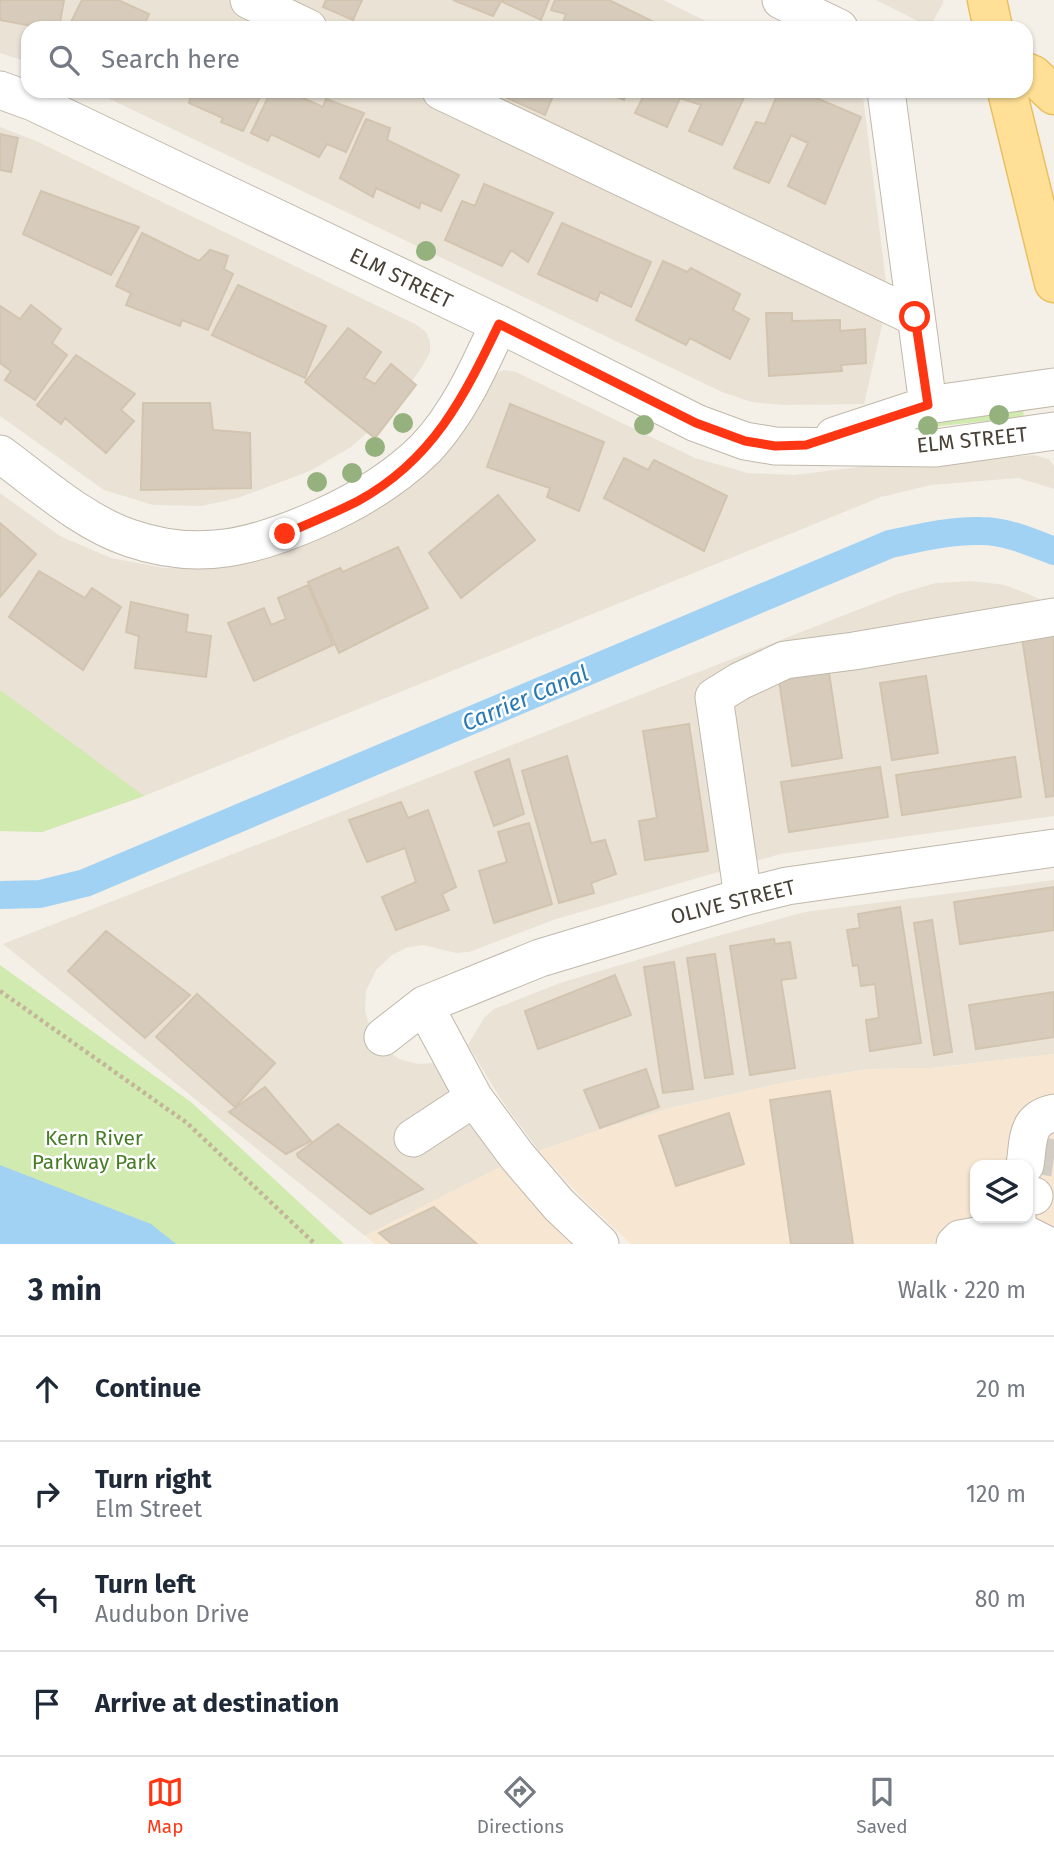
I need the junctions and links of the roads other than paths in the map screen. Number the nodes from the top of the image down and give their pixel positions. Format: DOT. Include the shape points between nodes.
graph roads {
  1 [pos="249,0"];
  2 [pos="781,0"];
  3 [pos="987,0"];
  4 [pos="293,21"];
  5 [pos="824,21"];
  6 [pos="992,21"];
  7 [pos="1033,75"];
  8 [pos="0,90"];
  9 [pos="1054,95"];
  10 [pos="21,98"];
  11 [pos="22,98"];
  12 [pos="456,98"];
  13 [pos="887,98"];
  14 [pos="1009,98"];
  15 [pos="1054,283"];
  16 [pos="915,317"];
  17 [pos="499,324"];
  18 [pos="1054,387"];
  19 [pos="928,405"];
  20 [pos="1054,432"];
  21 [pos="806,445"];
  22 [pos="0,454"];
  23 [pos="1054,617"];
  24 [pos="1054,848"];
  25 [pos="743,897"];
  26 [pos="424,1005"];
  27 [pos="383,1037"];
  28 [pos="474,1098"];
  29 [pos="1054,1113"];
  30 [pos="413,1138"];
  31 [pos="1031,1160"];
  32 [pos="1033,1204"];
  33 [pos="989,1223"];
  34 [pos="1054,1241"];
  35 [pos="600,1244"];
  36 [pos="955,1244"];
  1 -- 4 [label="street"];
  2 -- 5 [label="street"];
  3 -- 6 [label="main road"];
  7 -- 9 [label="main road"];
  8 -- 10 [label="street, ELM STREET"];
  11 -- 17 [label="street, ELM STREET"];
  12 -- 16 [label="street"];
  13 -- 16 [label="street"];
  14 -- 15 [label="main road"];
  16 -- 19 [label="street"];
  17 -- 21 [label="street, ELM STREET" via="696,423 745,441"];
  17 -- 22 [label="street" via="454,412 395,476 359,500 250,545 169,548 129,538 92,520"];
  18 -- 19 [label="street, ELM STREET"];
  19 -- 21 [label="street, ELM STREET"];
  20 -- 21 [label="street, ELM STREET" via="936,447"];
  23 -- 25 [label="street" via="785,660 714,698"];
  24 -- 25 [label="street, OLIVE STREET" via="787,886"];
  25 -- 26 [label="street, OLIVE STREET" via="567,948"];
  26 -- 27 [label="street, OLIVE STREET"];
  26 -- 28 [label="street"];
  28 -- 30 [label="street"];
  28 -- 35 [label="street" via="559,1205"];
  29 -- 31 [label="street" via="1040,1116 1031,1125"];
  32 -- 34 [label="street"];
  33 -- 36 [label="street"];
}
